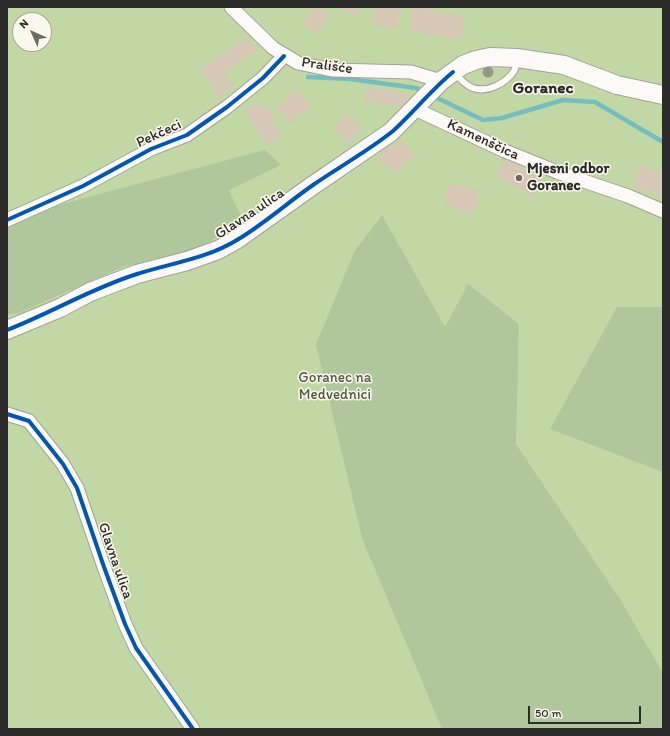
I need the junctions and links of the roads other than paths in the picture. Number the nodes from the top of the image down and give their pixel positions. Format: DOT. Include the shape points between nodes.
graph roads {
  1 [pos="231,7"];
  2 [pos="284,56"];
  3 [pos="517,58"];
  4 [pos="443,80"];
  5 [pos="663,95"];
  6 [pos="419,104"];
  7 [pos="663,211"];
  8 [pos="7,220"];
  9 [pos="7,330"];
  10 [pos="7,414"];
  11 [pos="193,729"];
  1 -- 2 [label="street, Prališće"];
  2 -- 4 [label="street, Prališće" via="298,63 332,70 411,72"];
  2 -- 8 [label="street, Pekčeci" via="263,78 187,135 152,149 83,186"];
  3 -- 4 [label="street, Glavna ulica" via="490,57 462,65"];
  3 -- 4 [label="lane" via="514,70 496,87 482,90"];
  3 -- 5 [label="street, Glavna ulica" via="564,65 617,85"];
  4 -- 6 [label="street, Glavna ulica"];
  6 -- 7 [label="street, Kamenščica" via="504,151"];
  6 -- 9 [label="street, Glavna ulica" via="391,132 218,250 188,261 137,274 90,292"];
  10 -- 11 [label="street, Glavna ulica" via="29,421 63,464 77,488 109,581 136,648"];
}
